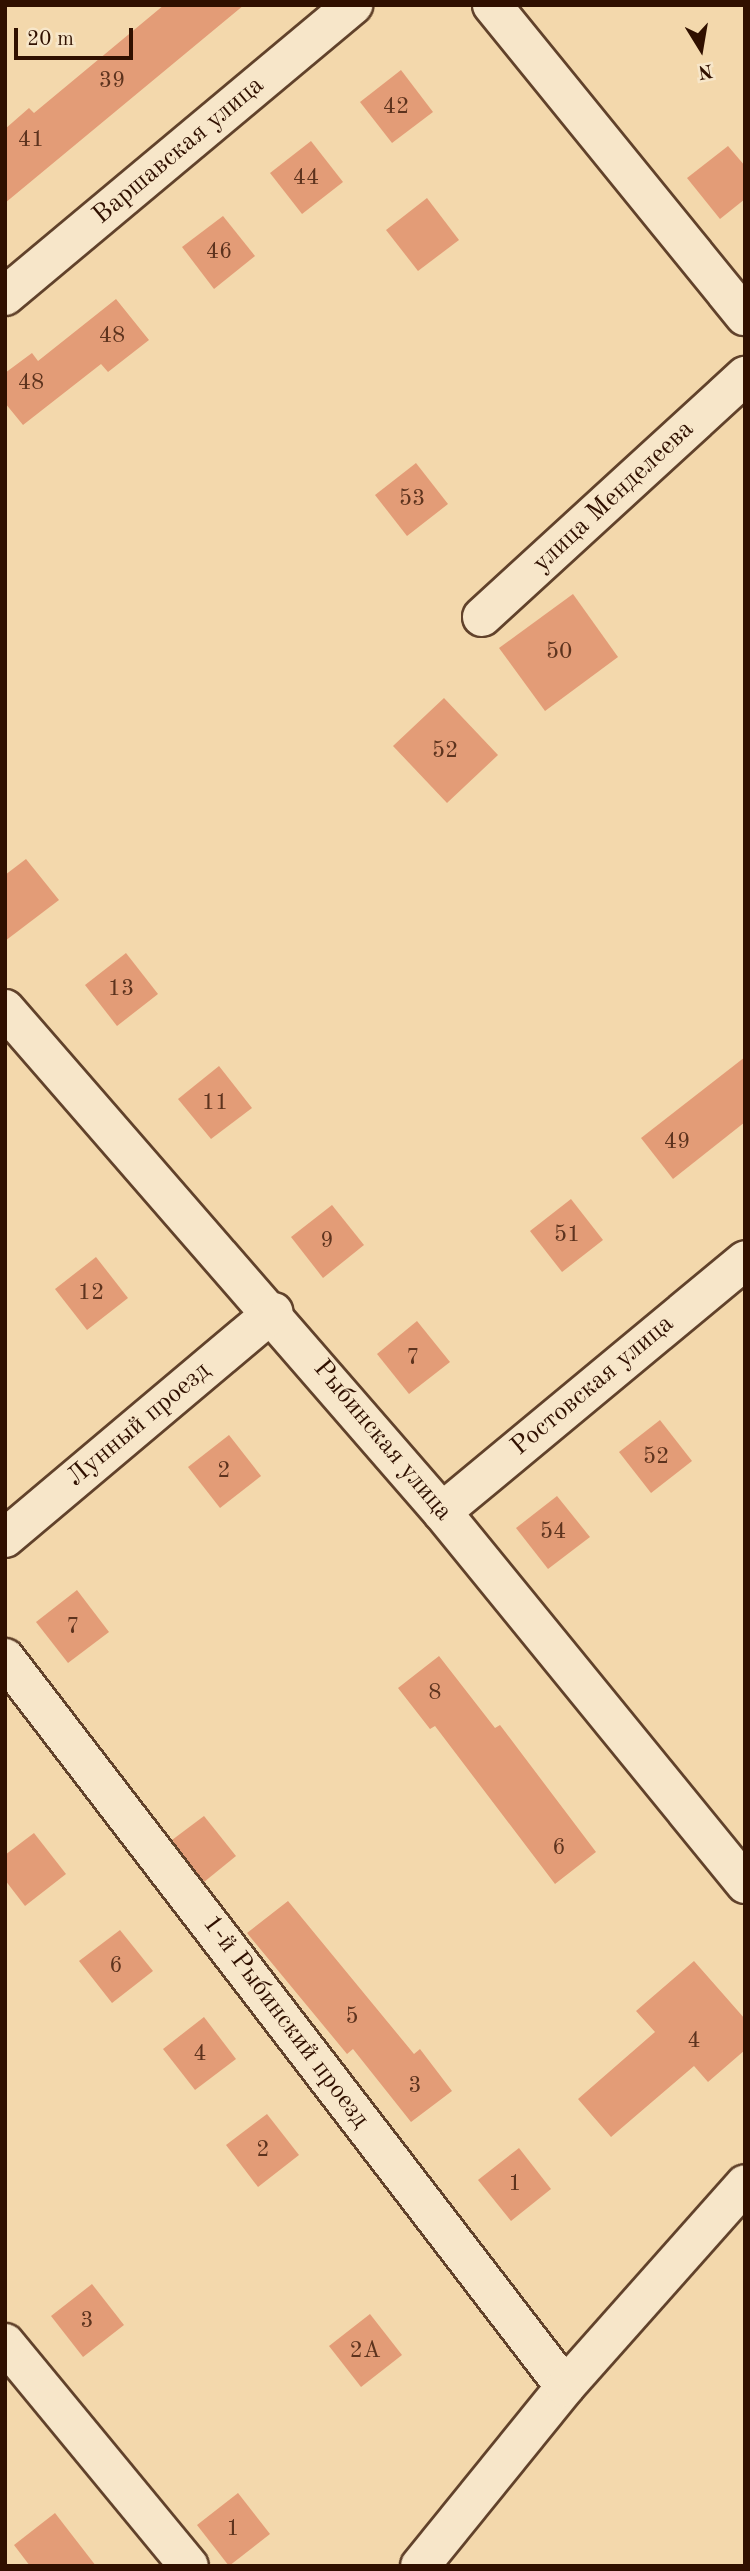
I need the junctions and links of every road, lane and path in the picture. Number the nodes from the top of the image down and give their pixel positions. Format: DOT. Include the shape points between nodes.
graph roads {
  1 [pos="353,5"];
  2 [pos="492,5"];
  3 [pos="5,296"];
  4 [pos="745,316"];
  5 [pos="745,376"];
  6 [pos="482,617"];
  7 [pos="5,1009"];
  8 [pos="745,1261"];
  9 [pos="273,1312"];
  10 [pos="442,1512"];
  11 [pos="5,1538"];
  12 [pos="5,1658"];
  13 [pos="745,1884"];
  14 [pos="745,2184"];
  15 [pos="5,2343"];
  16 [pos="565,2387"];
  17 [pos="188,2566"];
  18 [pos="420,2566"];
  1 -- 3 [label="street, Варшавская улица"];
  2 -- 4 [label="street"];
  5 -- 6 [label="street, улица Менделеева"];
  7 -- 9 [label="street, Рыбинская улица"];
  8 -- 10 [label="street, Ростовская улица"];
  9 -- 10 [label="street, Рыбинская улица"];
  9 -- 11 [label="street, Лунный проезд"];
  10 -- 13 [label="street, Рыбинская улица"];
  12 -- 16 [label="street, 1-й Рыбинский проезд"];
  14 -- 16 [label="street"];
  15 -- 17 [label="street"];
  16 -- 18 [label="street"];
}
